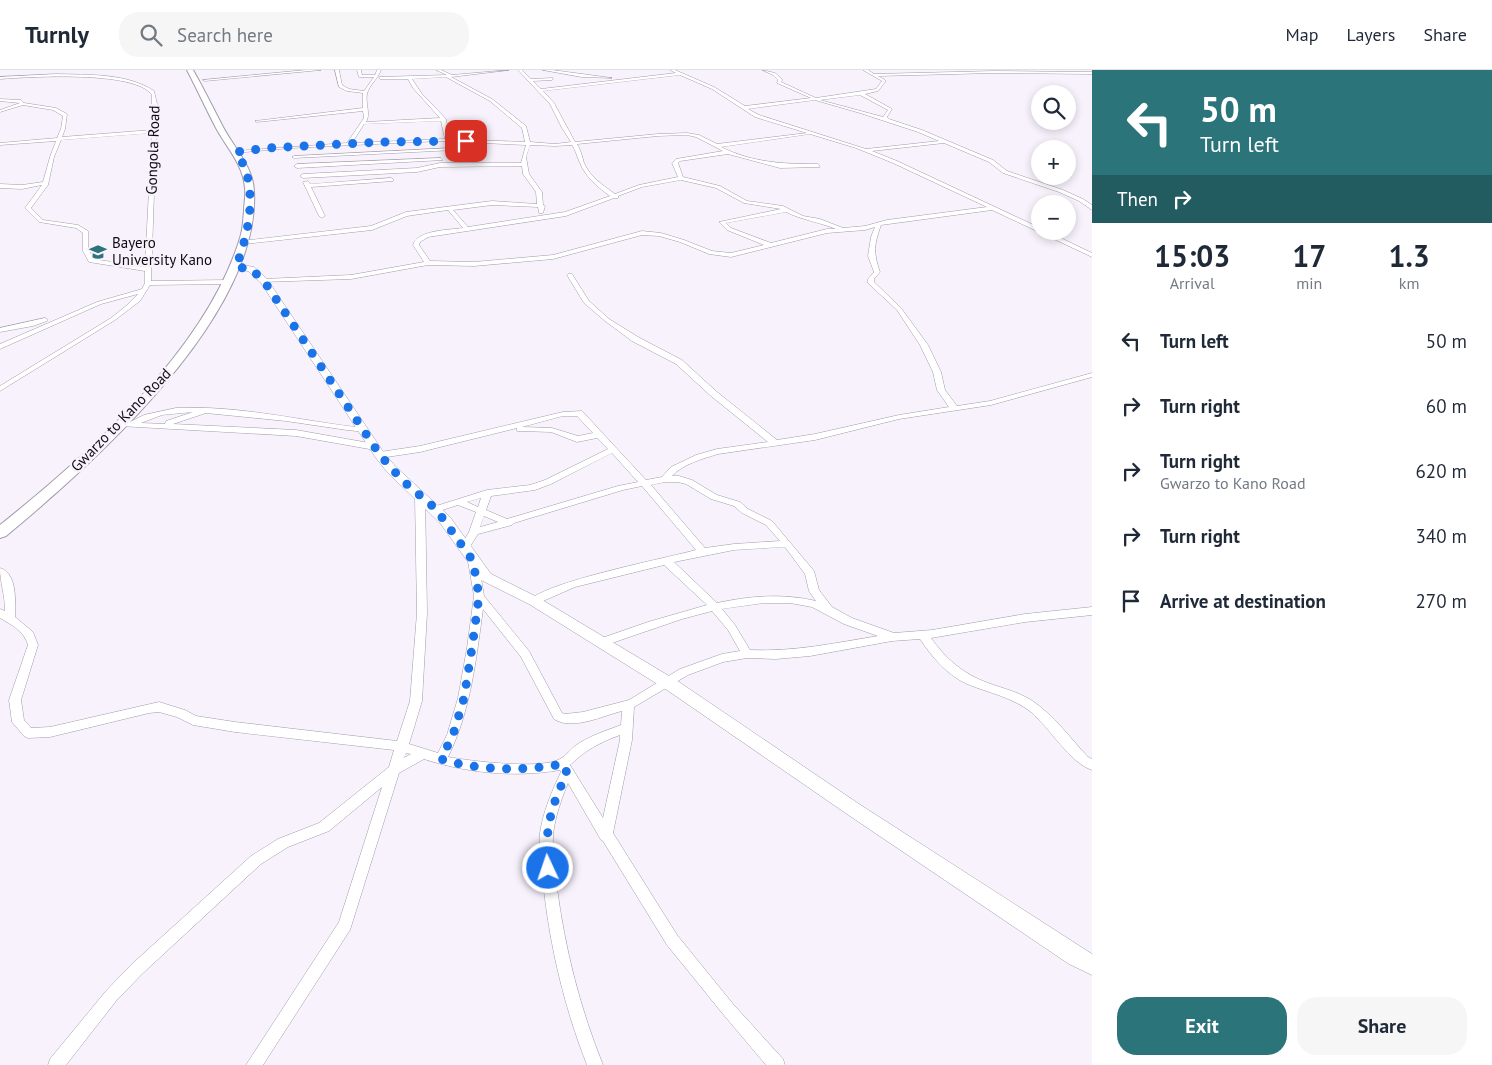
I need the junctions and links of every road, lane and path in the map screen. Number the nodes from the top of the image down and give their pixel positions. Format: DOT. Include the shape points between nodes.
graph roads {
  1 [pos="190,70"];
  2 [pos="199,70"];
  3 [pos="319,70"];
  4 [pos="337,70"];
  5 [pos="359,70"];
  6 [pos="379,70"];
  7 [pos="438,70"];
  8 [pos="462,70"];
  9 [pos="507,70"];
  10 [pos="520,70"];
  11 [pos="545,70"];
  12 [pos="672,70"];
  13 [pos="764,70"];
  14 [pos="866,70"];
  15 [pos="568,73"];
  16 [pos="1092,73"];
  17 [pos="682,74"];
  18 [pos="448,75"];
  19 [pos="874,75"];
  20 [pos="582,76"];
  21 [pos="379,77"];
  22 [pos="550,77"];
  23 [pos="0,78"];
  24 [pos="410,79"];
  25 [pos="530,79"];
  26 [pos="205,80"];
  27 [pos="620,82"];
  28 [pos="564,88"];
  29 [pos="541,90"];
  30 [pos="365,92"];
  31 [pos="212,94"];
  32 [pos="861,94"];
  33 [pos="816,99"];
  34 [pos="0,100"];
  35 [pos="23,104"];
  36 [pos="743,108"];
  37 [pos="365,109"];
  38 [pos="0,110"];
  39 [pos="444,119"];
  40 [pos="257,121"];
  41 [pos="888,121"];
  42 [pos="364,123"];
  43 [pos="154,131"];
  44 [pos="810,133"];
  45 [pos="234,135"];
  46 [pos="60,138"];
  47 [pos="447,141"];
  48 [pos="572,142"];
  49 [pos="944,142"];
  50 [pos="0,144"];
  51 [pos="349,144"];
  52 [pos="528,145"];
  53 [pos="715,146"];
  54 [pos="291,147"];
  55 [pos="453,149"];
  56 [pos="865,150"];
  57 [pos="236,151"];
  58 [pos="728,152"];
  59 [pos="294,157"];
  60 [pos="454,159"];
  61 [pos="524,164"];
  62 [pos="298,166"];
  63 [pos="818,166"];
  64 [pos="303,176"];
  65 [pos="681,178"];
  66 [pos="391,180"];
  67 [pos="46,183"];
  68 [pos="0,186"];
  69 [pos="309,186"];
  70 [pos="616,196"];
  71 [pos="542,206"];
  72 [pos="994,208"];
  73 [pos="1092,208"];
  74 [pos="450,209"];
  75 [pos="787,210"];
  76 [pos="322,216"];
  77 [pos="540,218"];
  78 [pos="879,224"];
  79 [pos="467,229"];
  80 [pos="845,230"];
  81 [pos="855,230"];
  82 [pos="874,237"];
  83 [pos="244,242"];
  84 [pos="771,245"];
  85 [pos="1092,255"];
  86 [pos="428,263"];
  87 [pos="236,267"];
  88 [pos="148,269"];
  89 [pos="570,275"];
  90 [pos="264,281"];
  91 [pos="228,282"];
  92 [pos="146,287"];
  93 [pos="99,303"];
  94 [pos="0,330"];
  95 [pos="0,347"];
  96 [pos="1092,375"];
  97 [pos="0,389"];
  98 [pos="955,409"];
  99 [pos="209,410"];
  100 [pos="263,417"];
  101 [pos="126,424"];
  102 [pos="163,426"];
  103 [pos="211,429"];
  104 [pos="363,430"];
  105 [pos="502,430"];
  106 [pos="600,436"];
  107 [pos="775,443"];
  108 [pos="612,450"];
  109 [pos="378,451"];
  110 [pos="665,479"];
  111 [pos="644,483"];
  112 [pos="487,493"];
  113 [pos="420,496"];
  114 [pos="459,502"];
  115 [pos="436,509"];
  116 [pos="481,511"];
  117 [pos="509,523"];
  118 [pos="474,532"];
  119 [pos="0,533"];
  120 [pos="787,544"];
  121 [pos="703,552"];
  122 [pos="468,555"];
  123 [pos="666,561"];
  124 [pos="0,571"];
  125 [pos="479,596"];
  126 [pos="534,601"];
  127 [pos="714,608"];
  128 [pos="828,610"];
  129 [pos="1092,611"];
  130 [pos="5,616"];
  131 [pos="850,621"];
  132 [pos="923,634"];
  133 [pos="892,636"];
  134 [pos="865,641"];
  135 [pos="603,642"];
  136 [pos="747,654"];
  137 [pos="668,683"];
  138 [pos="628,705"];
  139 [pos="627,728"];
  140 [pos="401,746"];
  141 [pos="423,753"];
  142 [pos="441,759"];
  143 [pos="1092,765"];
  144 [pos="565,769"];
  145 [pos="394,770"];
  146 [pos="606,836"];
  147 [pos="1092,965"];
  148 [pos="56,1065"];
  149 [pos="254,1065"];
  150 [pos="595,1065"];
  151 [pos="777,1065"];
  1 -- 57 [label="main road" via="222,132"];
  2 -- 26 [label="main road"];
  3 -- 26 [label="street"];
  4 -- 30 [label="street" via="340,86"];
  5 -- 21 [label="street" via="360,76"];
  6 -- 21 [label="street"];
  7 -- 18 [label="street"];
  8 -- 18 [label="street"];
  9 -- 18 [label="street"];
  10 -- 25 [label="street"];
  11 -- 15 [label="street"];
  12 -- 17 [label="street"];
  13 -- 33 [label="street" via="781,80 778,82"];
  14 -- 19 [label="street"];
  15 -- 20 [label="street"];
  15 -- 22 [label="street"];
  16 -- 19 [label="street"];
  17 -- 27 [label="street"];
  17 -- 36 [label="street" via="713,88"];
  18 -- 24 [label="street"];
  18 -- 52 [label="street" via="491,100 524,127"];
  19 -- 32 [label="street" via="883,80 883,84 877,90"];
  20 -- 22 [label="street"];
  20 -- 27 [label="street" via="614,78"];
  21 -- 24 [label="street"];
  21 -- 30 [label="street"];
  22 -- 25 [label="street"];
  22 -- 28 [label="street"];
  23 -- 43 [label="street, Gongola Road" via="84,74 137,83 150,89 154,95"];
  24 -- 39 [label="street"];
  25 -- 29 [label="street"];
  26 -- 31 [label="main road"];
  27 -- 28 [label="street"];
  28 -- 29 [label="street"];
  29 -- 48 [label="street" via="553,105"];
  30 -- 37 [label="street"];
  32 -- 33 [label="street"];
  32 -- 41 [label="street" via="890,110 885,117"];
  33 -- 36 [label="street"];
  33 -- 41 [label="street"];
  34 -- 35 [label="street" via="17,100"];
  35 -- 38 [label="street"];
  35 -- 46 [label="street" via="48,107 63,113 66,118"];
  36 -- 44 [label="street" via="757,116"];
  37 -- 40 [label="street"];
  37 -- 42 [label="street"];
  39 -- 42 [label="street"];
  39 -- 47 [label="street"];
  41 -- 49 [label="street"];
  42 -- 51 [label="street"];
  43 -- 46 [label="street"];
  43 -- 88 [label="street, Gongola Road"];
  44 -- 53 [label="street"];
  44 -- 56 [label="street"];
  45 -- 57 [label="main road"];
  46 -- 50 [label="street"];
  46 -- 67 [label="street"];
  47 -- 51 [label="street"];
  47 -- 52 [label="street"];
  48 -- 52 [label="street"];
  48 -- 53 [label="street" via="687,134"];
  48 -- 70 [label="street" via="580,153 584,169 596,183"];
  49 -- 56 [label="street"];
  49 -- 73 [label="street" via="991,160 1005,172 1072,196"];
  51 -- 54 [label="street"];
  52 -- 61 [label="street"];
  53 -- 58 [label="street"];
  54 -- 57 [label="street"];
  54 -- 59 [label="street"];
  55 -- 59 [label="street"];
  56 -- 72 [label="street"];
  57 -- 83 [label="main road, Gwarzo to Kano Road" via="250,190"];
  58 -- 63 [label="street" via="780,166"];
  58 -- 65 [label="street" via="678,160 675,163"];
  59 -- 62 [label="street"];
  60 -- 62 [label="street"];
  61 -- 64 [label="street" via="440,165 417,170"];
  61 -- 71 [label="street" via="526,174 537,187"];
  62 -- 64 [label="street"];
  64 -- 69 [label="street"];
  65 -- 70 [label="street" via="641,186"];
  65 -- 75 [label="street" via="718,187 750,203"];
  66 -- 69 [label="street"];
  67 -- 68 [label="street"];
  67 -- 88 [label="street" via="28,206 41,221 86,232 86,253 91,261"];
  69 -- 76 [label="street"];
  70 -- 77 [label="street" via="566,214"];
  71 -- 74 [label="street" via="492,203"];
  71 -- 77 [label="street"];
  72 -- 78 [label="street"];
  72 -- 85 [label="street"];
  74 -- 79 [label="street"];
  74 -- 83 [label="street" via="406,214 380,226"];
  75 -- 80 [label="street"];
  75 -- 84 [label="street" via="722,222 729,229"];
  77 -- 79 [label="street"];
  78 -- 81 [label="street"];
  78 -- 82 [label="street"];
  79 -- 86 [label="street" via="420,238 416,245"];
  80 -- 81 [label="street"];
  80 -- 84 [label="street" via="827,231"];
  81 -- 82 [label="street"];
  82 -- 98 [label="street" via="871,256 877,272 871,283 899,309 924,345 937,372 941,390"];
  83 -- 87 [label="main road, Gwarzo to Kano Road"];
  84 -- 86 [label="street" via="724,255 702,251 659,234 642,233 553,256 474,264"];
  86 -- 90 [label="street" via="358,276"];
  87 -- 90 [label="street" via="251,269"];
  87 -- 91 [label="main road, Gwarzo to Kano Road"];
  88 -- 92 [label="street, Gongola Road"];
  89 -- 107 [label="street" via="586,302 607,320 634,339 679,362"];
  90 -- 104 [label="street"];
  91 -- 92 [label="street"];
  91 -- 101 [label="main road, Gwarzo to Kano Road" via="175,365"];
  92 -- 93 [label="street"];
  92 -- 97 [label="street" via="131,306 113,319"];
  93 -- 94 [label="street" via="33,324"];
  93 -- 95 [label="street"];
  96 -- 98 [label="street" via="991,403"];
  98 -- 107 [label="street" via="880,420"];
  99 -- 100 [label="street"];
  99 -- 101 [label="street" via="163,411"];
  99 -- 102 [label="street"];
  100 -- 103 [label="street"];
  100 -- 104 [label="street"];
  101 -- 102 [label="street"];
  101 -- 119 [label="main road, Gwarzo to Kano Road"];
  102 -- 103 [label="street"];
  103 -- 109 [label="street" via="296,433"];
  104 -- 109 [label="street"];
  105 -- 106 [label="street" via="552,430 577,439"];
  105 -- 106 [label="street" via="575,412"];
  105 -- 109 [label="street" via="420,449"];
  106 -- 108 [label="street"];
  107 -- 110 [label="street" via="699,457 674,469"];
  108 -- 111 [label="street"];
  108 -- 112 [label="street" via="532,488"];
  109 -- 113 [label="street" via="391,469"];
  110 -- 111 [label="street"];
  110 -- 120 [label="street" via="689,482 714,497 737,504 769,523"];
  111 -- 117 [label="street"];
  111 -- 121 [label="street"];
  112 -- 114 [label="street"];
  112 -- 116 [label="street"];
  113 -- 115 [label="street"];
  113 -- 140 [label="street" via="420,650 416,701"];
  114 -- 115 [label="street"];
  114 -- 116 [label="street"];
  115 -- 122 [label="street"];
  116 -- 117 [label="street"];
  116 -- 118 [label="street"];
  117 -- 118 [label="street"];
  118 -- 122 [label="street"];
  120 -- 121 [label="street"];
  120 -- 128 [label="street" via="810,573 814,592"];
  121 -- 123 [label="street"];
  122 -- 125 [label="street"];
  122 -- 126 [label="street" via="486,577"];
  123 -- 126 [label="street" via="572,584"];
  123 -- 127 [label="street"];
  124 -- 130 [label="street" via="10,588"];
  125 -- 138 [label="street" via="525,655 560,718 583,717"];
  125 -- 142 [label="street" via="464,698 453,735"];
  126 -- 135 [label="street"];
  127 -- 128 [label="street" via="740,602 777,600 800,601"];
  127 -- 135 [label="street"];
  127 -- 136 [label="street" via="740,638"];
  128 -- 131 [label="street"];
  129 -- 132 [label="street"];
  130 -- 140 [label="street" via="32,638 33,645 15,700 18,722 28,733 50,732 159,707 193,720 235,727"];
  131 -- 133 [label="street"];
  131 -- 134 [label="street"];
  132 -- 133 [label="street"];
  132 -- 143 [label="street" via="945,663 960,676 1026,702 1084,761"];
  133 -- 134 [label="street"];
  134 -- 136 [label="street" via="776,656"];
  135 -- 137 [label="street"];
  136 -- 137 [label="street" via="704,664"];
  137 -- 138 [label="street"];
  137 -- 147 [label="street" via="852,809"];
  138 -- 139 [label="street"];
  139 -- 144 [label="street" via="578,750"];
  139 -- 146 [label="street"];
  140 -- 141 [label="street"];
  140 -- 145 [label="street"];
  141 -- 142 [label="street"];
  141 -- 145 [label="street"];
  142 -- 144 [label="street" via="470,766"];
  144 -- 146 [label="street"];
  144 -- 150 [label="street" via="551,811 546,854 563,959 584,1038"];
  145 -- 148 [label="street" via="324,827 282,843 256,860 130,976"];
  145 -- 149 [label="street" via="345,925"];
  146 -- 151 [label="street" via="672,940"];
}
